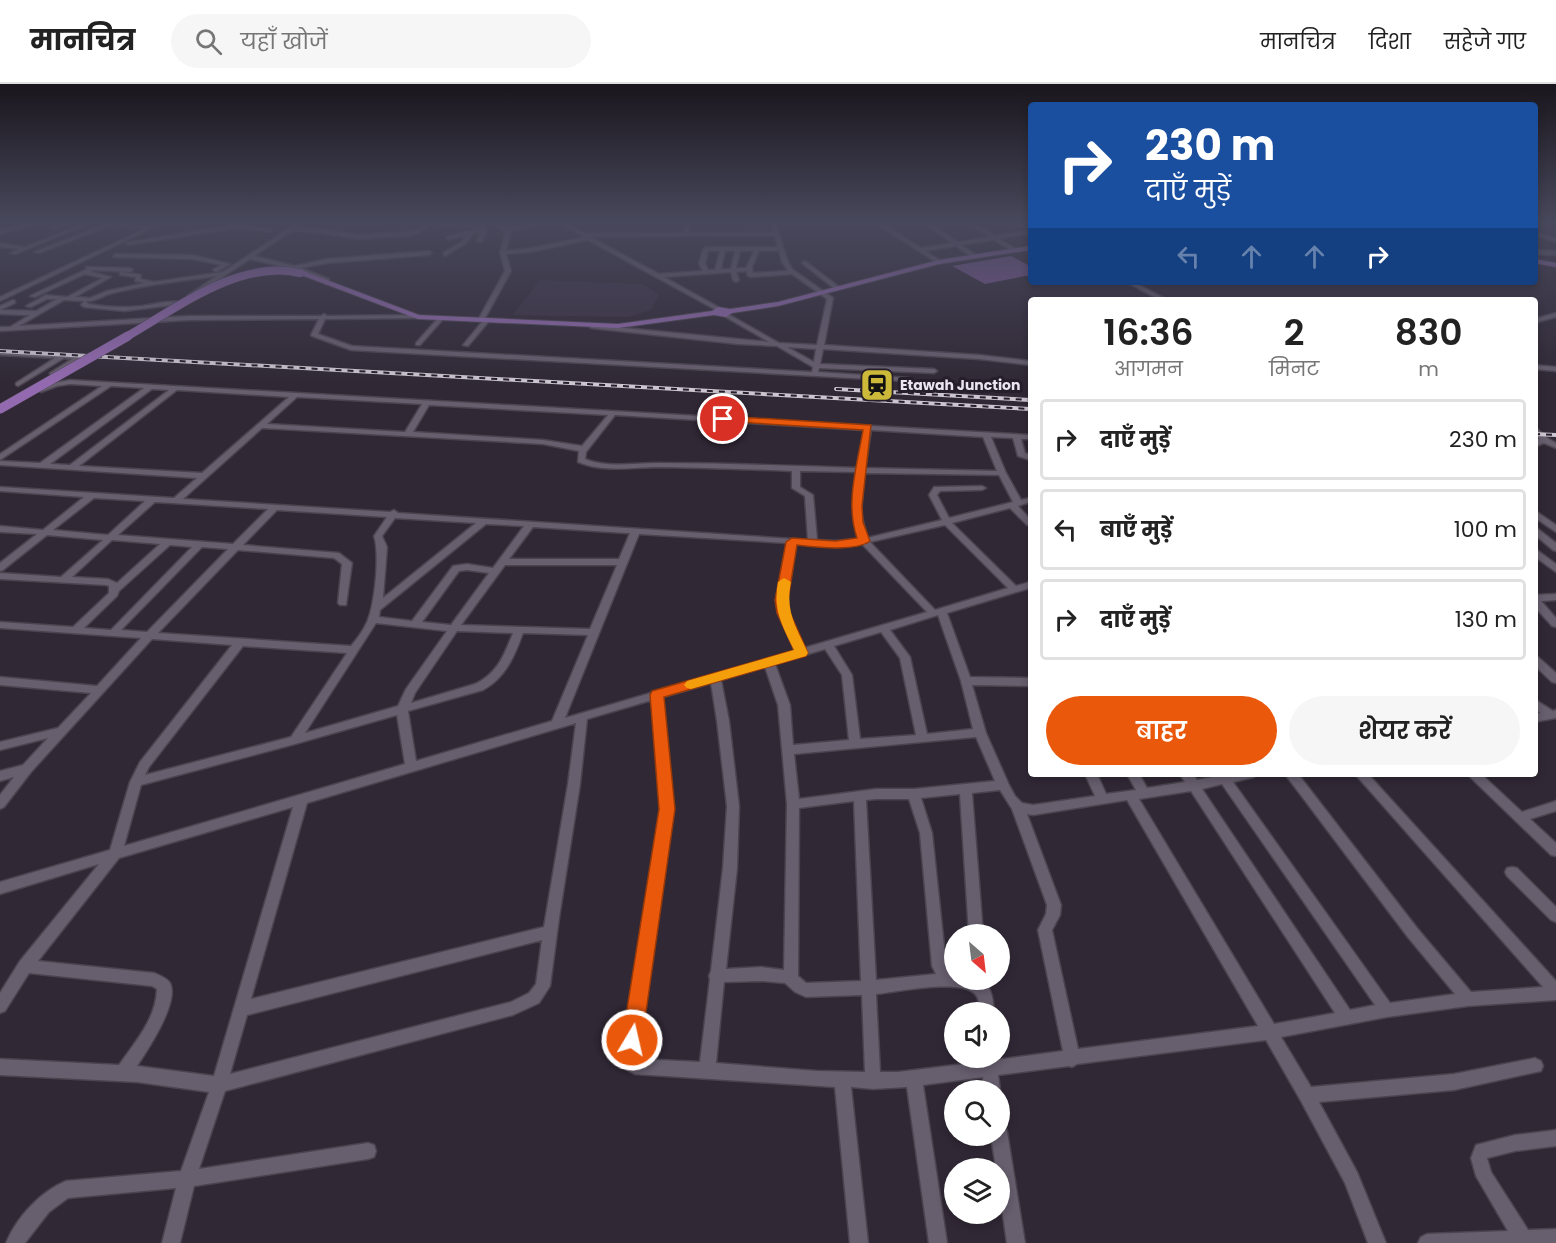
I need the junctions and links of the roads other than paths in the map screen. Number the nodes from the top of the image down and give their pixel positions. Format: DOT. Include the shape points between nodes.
graph roads {
  1 [pos="48,276"];
  2 [pos="76,276"];
  3 [pos="105,276"];
  4 [pos="139,276"];
  5 [pos="199,276"];
  6 [pos="220,276"];
  7 [pos="242,276"];
  8 [pos="312,276"];
  9 [pos="506,276"];
  10 [pos="658,276"];
  11 [pos="735,276"];
  12 [pos="798,276"];
  13 [pos="822,276"];
  14 [pos="884,276"];
  15 [pos="736,280"];
  16 [pos="155,284"];
  17 [pos="1135,285"];
  18 [pos="140,288"];
  19 [pos="837,288"];
  20 [pos="823,292"];
  21 [pos="132,296"];
  22 [pos="33,297"];
  23 [pos="1159,297"];
  24 [pos="0,299"];
  25 [pos="65,299"];
  26 [pos="91,300"];
  27 [pos="13,302"];
  28 [pos="179,303"];
  29 [pos="29,306"];
  30 [pos="0,310"];
  31 [pos="716,311"];
  32 [pos="11,312"];
  33 [pos="38,313"];
  34 [pos="728,313"];
  35 [pos="1556,315"];
  36 [pos="324,316"];
  37 [pos="0,317"];
  38 [pos="418,317"];
  39 [pos="441,318"];
  40 [pos="484,320"];
  41 [pos="1538,320"];
  42 [pos="141,321"];
  43 [pos="593,327"];
  44 [pos="0,329"];
  45 [pos="11,329"];
  46 [pos="418,344"];
  47 [pos="781,344"];
  48 [pos="466,345"];
  49 [pos="821,347"];
  50 [pos="898,351"];
  51 [pos="0,353"];
  52 [pos="64,356"];
  53 [pos="891,357"];
  54 [pos="884,363"];
  55 [pos="1028,363"];
  56 [pos="816,366"];
  57 [pos="1538,367"];
  58 [pos="877,369"];
  59 [pos="1556,369"];
  60 [pos="933,371"];
  61 [pos="814,374"];
  62 [pos="906,379"];
  63 [pos="18,384"];
  64 [pos="110,384"];
  65 [pos="150,387"];
  66 [pos="176,388"];
  67 [pos="294,396"];
  68 [pos="427,402"];
  69 [pos="0,404"];
  70 [pos="0,411"];
  71 [pos="613,413"];
  72 [pos="260,426"];
  73 [pos="868,428"];
  74 [pos="1538,433"];
  75 [pos="408,434"];
  76 [pos="986,434"];
  77 [pos="1016,436"];
  78 [pos="1028,437"];
  79 [pos="1544,440"];
  80 [pos="1538,443"];
  81 [pos="1556,446"];
  82 [pos="584,449"];
  83 [pos="1028,457"];
  84 [pos="0,460"];
  85 [pos="43,465"];
  86 [pos="72,467"];
  87 [pos="796,470"];
  88 [pos="862,472"];
  89 [pos="1002,473"];
  90 [pos="204,476"];
  91 [pos="982,488"];
  92 [pos="0,489"];
  93 [pos="92,495"];
  94 [pos="153,498"];
  95 [pos="177,500"];
  96 [pos="1028,501"];
  97 [pos="1015,504"];
  98 [pos="276,506"];
  99 [pos="394,513"];
  100 [pos="1538,514"];
  101 [pos="1556,515"];
  102 [pos="1538,516"];
  103 [pos="485,520"];
  104 [pos="1028,520"];
  105 [pos="947,522"];
  106 [pos="531,523"];
  107 [pos="1556,529"];
  108 [pos="0,530"];
  109 [pos="11,530"];
  110 [pos="634,532"];
  111 [pos="1538,532"];
  112 [pos="45,533"];
  113 [pos="109,537"];
  114 [pos="0,538"];
  115 [pos="864,541"];
  116 [pos="168,542"];
  117 [pos="792,542"];
  118 [pos="813,543"];
  119 [pos="200,545"];
  120 [pos="1556,548"];
  121 [pos="235,549"];
  122 [pos="1538,554"];
  123 [pos="622,562"];
  124 [pos="498,566"];
  125 [pos="0,568"];
  126 [pos="1556,569"];
  127 [pos="0,576"];
  128 [pos="63,580"];
  129 [pos="1028,586"];
  130 [pos="116,589"];
  131 [pos="1015,590"];
  132 [pos="1556,597"];
  133 [pos="1538,598"];
  134 [pos="343,603"];
  135 [pos="1538,603"];
  136 [pos="938,613"];
  137 [pos="375,614"];
  138 [pos="416,624"];
  139 [pos="1556,624"];
  140 [pos="2,626"];
  141 [pos="454,628"];
  142 [pos="884,628"];
  143 [pos="75,631"];
  144 [pos="519,631"];
  145 [pos="592,632"];
  146 [pos="112,634"];
  147 [pos="148,636"];
  148 [pos="239,643"];
  149 [pos="828,645"];
  150 [pos="353,650"];
  151 [pos="801,653"];
  152 [pos="768,662"];
  153 [pos="1538,663"];
  154 [pos="715,678"];
  155 [pos="1556,679"];
  156 [pos="966,681"];
  157 [pos="2,684"];
  158 [pos="1028,685"];
  159 [pos="100,690"];
  160 [pos="657,695"];
  161 [pos="1538,705"];
  162 [pos="402,710"];
  163 [pos="1554,714"];
  164 [pos="1538,716"];
  165 [pos="582,717"];
  166 [pos="556,725"];
  167 [pos="62,730"];
  168 [pos="980,733"];
  169 [pos="922,738"];
  170 [pos="295,740"];
  171 [pos="855,744"];
  172 [pos="0,746"];
  173 [pos="789,750"];
  174 [pos="411,768"];
  175 [pos="27,769"];
  176 [pos="0,776"];
  177 [pos="1092,777"];
  178 [pos="1134,777"];
  179 [pos="1238,777"];
  180 [pos="1293,777"];
  181 [pos="1364,777"];
  182 [pos="1476,777"];
  183 [pos="1189,780"];
  184 [pos="1225,780"];
  185 [pos="136,782"];
  186 [pos="1003,785"];
  187 [pos="966,788"];
  188 [pos="914,794"];
  189 [pos="1138,794"];
  190 [pos="860,796"];
  191 [pos="1103,800"];
  192 [pos="301,801"];
  193 [pos="0,804"];
  194 [pos="793,804"];
  195 [pos="1556,806"];
  196 [pos="1018,808"];
  197 [pos="1520,817"];
  198 [pos="1556,851"];
  199 [pos="115,854"];
  200 [pos="1512,872"];
  201 [pos="0,888"];
  202 [pos="1556,916"];
  203 [pos="975,924"];
  204 [pos="548,932"];
  205 [pos="25,966"];
  206 [pos="944,971"];
  207 [pos="716,976"];
  208 [pos="791,979"];
  209 [pos="944,980"];
  210 [pos="868,988"];
  211 [pos="1556,992"];
  212 [pos="1468,999"];
  213 [pos="0,1006"];
  214 [pos="241,1009"];
  215 [pos="1387,1010"];
  216 [pos="1346,1017"];
  217 [pos="1270,1032"];
  218 [pos="1072,1059"];
  219 [pos="1010,1061"];
  220 [pos="1535,1066"];
  221 [pos="0,1067"];
  222 [pos="960,1068"];
  223 [pos="707,1070"];
  224 [pos="123,1074"];
  225 [pos="914,1078"];
  226 [pos="842,1080"];
  227 [pos="873,1081"];
  228 [pos="219,1085"];
  229 [pos="1307,1095"];
  230 [pos="1556,1138"];
  231 [pos="1001,1146"];
  232 [pos="368,1151"];
  233 [pos="187,1179"];
  234 [pos="1556,1238"];
  235 [pos="1523,1239"];
  236 [pos="1489,1242"];
  237 [pos="15,1243"];
  238 [pos="171,1243"];
  239 [pos="859,1243"];
  240 [pos="938,1243"];
  241 [pos="1016,1243"];
  242 [pos="1377,1243"];
  243 [pos="1427,1243"];
  1 -- 24 [label="street"];
  2 -- 22 [label="street"];
  3 -- 25 [label="street"];
  4 -- 16 [label="street" via="137,280"];
  5 -- 16 [label="street"];
  6 -- 28 [label="street"];
  7 -- 70 [label="main road, bridge" via="227,280"];
  8 -- 38 [label="main road"];
  9 -- 40 [label="street"];
  10 -- 31 [label="street"];
  11 -- 15 [label="street"];
  12 -- 20 [label="street"];
  13 -- 19 [label="street"];
  14 -- 19 [label="main road"];
  16 -- 18 [label="street"];
  17 -- 23 [label="street"];
  18 -- 21 [label="street"];
  18 -- 26 [label="street" via="109,292"];
  19 -- 20 [label="main road"];
  20 -- 34 [label="main road"];
  20 -- 49 [label="street" via="830,298"];
  25 -- 26 [label="street"];
  25 -- 29 [label="street" via="46,297"];
  25 -- 33 [label="street"];
  26 -- 28 [label="street" via="84,305 137,308"];
  27 -- 30 [label="street"];
  28 -- 42 [label="street"];
  30 -- 32 [label="street"];
  31 -- 34 [label="main road"];
  31 -- 43 [label="main road" via="641,324"];
  32 -- 33 [label="street"];
  32 -- 37 [label="street"];
  33 -- 45 [label="street"];
  34 -- 47 [label="street"];
  35 -- 41 [label="street"];
  36 -- 38 [label="street"];
  36 -- 42 [label="street"];
  36 -- 61 [label="street" via="314,335 351,348"];
  38 -- 39 [label="main road"];
  39 -- 40 [label="main road"];
  39 -- 46 [label="street"];
  40 -- 43 [label="main road"];
  40 -- 48 [label="street"];
  42 -- 45 [label="street"];
  43 -- 47 [label="street"];
  44 -- 45 [label="street"];
  47 -- 49 [label="street"];
  47 -- 56 [label="street"];
  49 -- 50 [label="street"];
  49 -- 56 [label="street"];
  50 -- 53 [label="street"];
  50 -- 55 [label="street"];
  51 -- 52 [label="street"];
  52 -- 63 [label="street"];
  52 -- 69 [label="street" via="79,357"];
  54 -- 58 [label="street"];
  56 -- 58 [label="street"];
  56 -- 61 [label="street"];
  57 -- 59 [label="street"];
  58 -- 60 [label="street"];
  61 -- 62 [label="street"];
  64 -- 65 [label="street"];
  64 -- 70 [label="street" via="55,384"];
  64 -- 84 [label="street"];
  65 -- 66 [label="street"];
  65 -- 85 [label="street"];
  66 -- 67 [label="street"];
  66 -- 86 [label="street"];
  67 -- 68 [label="street"];
  67 -- 72 [label="street"];
  68 -- 71 [label="street"];
  68 -- 75 [label="street"];
  71 -- 73 [label="street"];
  71 -- 82 [label="street"];
  72 -- 75 [label="street"];
  72 -- 90 [label="street"];
  73 -- 76 [label="street"];
  73 -- 88 [label="street"];
  74 -- 79 [label="street"];
  75 -- 82 [label="street" via="543,442"];
  76 -- 77 [label="street"];
  76 -- 89 [label="street"];
  77 -- 78 [label="street"];
  77 -- 83 [label="street" via="1022,454"];
  79 -- 80 [label="street"];
  79 -- 81 [label="street"];
  82 -- 87 [label="street" via="581,460 594,465"];
  84 -- 85 [label="street"];
  85 -- 86 [label="street"];
  86 -- 90 [label="street"];
  87 -- 88 [label="street"];
  87 -- 118 [label="street" via="796,488 808,495"];
  88 -- 89 [label="street"];
  88 -- 115 [label="street" via="856,515"];
  89 -- 97 [label="street"];
  90 -- 95 [label="street"];
  91 -- 105 [label="street" via="934,491"];
  92 -- 93 [label="street"];
  93 -- 94 [label="street"];
  93 -- 112 [label="street"];
  94 -- 95 [label="street"];
  94 -- 113 [label="street"];
  95 -- 98 [label="street"];
  96 -- 97 [label="street"];
  97 -- 104 [label="street"];
  97 -- 105 [label="street"];
  98 -- 99 [label="street"];
  98 -- 121 [label="street"];
  99 -- 103 [label="street"];
  99 -- 137 [label="street" via="378,536 381,547"];
  100 -- 101 [label="street"];
  102 -- 107 [label="street"];
  103 -- 106 [label="street"];
  103 -- 137 [label="street"];
  105 -- 115 [label="street"];
  105 -- 131 [label="street"];
  106 -- 110 [label="street"];
  106 -- 124 [label="street"];
  108 -- 109 [label="street"];
  109 -- 112 [label="street"];
  109 -- 114 [label="street"];
  110 -- 117 [label="street"];
  110 -- 123 [label="street"];
  111 -- 120 [label="street"];
  112 -- 113 [label="street"];
  112 -- 125 [label="street"];
  113 -- 116 [label="street"];
  113 -- 128 [label="street"];
  115 -- 118 [label="street"];
  115 -- 136 [label="street"];
  116 -- 119 [label="street"];
  116 -- 130 [label="street"];
  117 -- 118 [label="street"];
  117 -- 151 [label="street" via="781,600"];
  119 -- 121 [label="street"];
  119 -- 146 [label="street"];
  121 -- 134 [label="street" via="344,558 347,569"];
  121 -- 147 [label="street"];
  122 -- 126 [label="street"];
  123 -- 124 [label="street"];
  123 -- 145 [label="street"];
  124 -- 138 [label="street" via="456,568"];
  124 -- 141 [label="street"];
  127 -- 128 [label="street"];
  128 -- 130 [label="street" via="108,582"];
  129 -- 131 [label="street"];
  130 -- 143 [label="street"];
  131 -- 136 [label="street"];
  132 -- 133 [label="street"];
  135 -- 139 [label="street"];
  136 -- 142 [label="street"];
  136 -- 156 [label="street"];
  137 -- 138 [label="street"];
  137 -- 150 [label="street"];
  138 -- 141 [label="street"];
  140 -- 143 [label="street"];
  141 -- 144 [label="street"];
  141 -- 162 [label="street"];
  142 -- 149 [label="street"];
  142 -- 169 [label="street" via="905,657"];
  143 -- 146 [label="street"];
  144 -- 145 [label="street"];
  144 -- 162 [label="street" via="502,671 490,682"];
  145 -- 166 [label="street"];
  146 -- 147 [label="street"];
  147 -- 148 [label="street"];
  147 -- 159 [label="street"];
  148 -- 150 [label="street"];
  148 -- 185 [label="street" via="153,751"];
  149 -- 151 [label="street"];
  149 -- 171 [label="street" via="848,675"];
  150 -- 170 [label="street"];
  151 -- 152 [label="street"];
  152 -- 154 [label="street"];
  152 -- 173 [label="street" via="784,705"];
  153 -- 155 [label="street"];
  154 -- 160 [label="street"];
  154 -- 207 [label="street" via="733,806 730,868"];
  156 -- 158 [label="street"];
  156 -- 168 [label="street"];
  157 -- 159 [label="street"];
  159 -- 167 [label="street"];
  160 -- 165 [label="street"];
  160 -- 223 [label="street" via="667,809 631,1059 642,1068"];
  161 -- 163 [label="street"];
  162 -- 170 [label="street"];
  162 -- 174 [label="street"];
  163 -- 164 [label="street"];
  165 -- 166 [label="street"];
  165 -- 204 [label="street" via="578,767"];
  166 -- 174 [label="street"];
  167 -- 172 [label="street"];
  167 -- 175 [label="street"];
  168 -- 169 [label="street"];
  168 -- 186 [label="street"];
  169 -- 171 [label="street"];
  170 -- 185 [label="street"];
  171 -- 173 [label="street"];
  173 -- 194 [label="street"];
  174 -- 192 [label="street"];
  175 -- 176 [label="street"];
  175 -- 193 [label="street"];
  177 -- 191 [label="street"];
  178 -- 189 [label="street"];
  179 -- 184 [label="street"];
  180 -- 212 [label="street"];
  181 -- 211 [label="street"];
  182 -- 197 [label="street"];
  183 -- 184 [label="street"];
  183 -- 189 [label="street"];
  183 -- 216 [label="street"];
  184 -- 215 [label="street"];
  185 -- 199 [label="street"];
  186 -- 187 [label="street"];
  186 -- 196 [label="street"];
  187 -- 188 [label="street"];
  187 -- 203 [label="street"];
  188 -- 190 [label="street"];
  188 -- 206 [label="street" via="926,833 939,966"];
  189 -- 191 [label="street"];
  189 -- 217 [label="street"];
  190 -- 194 [label="street"];
  190 -- 210 [label="street"];
  191 -- 196 [label="street" via="1033,810"];
  192 -- 199 [label="street"];
  192 -- 214 [label="street"];
  194 -- 208 [label="street"];
  195 -- 197 [label="street"];
  196 -- 218 [label="street" via="1054,905 1045,930"];
  197 -- 198 [label="street"];
  199 -- 201 [label="street"];
  199 -- 205 [label="street"];
  200 -- 202 [label="street"];
  204 -- 214 [label="street"];
  204 -- 228 [label="street" via="543,986 527,1003"];
  205 -- 213 [label="street"];
  205 -- 224 [label="street" via="154,980 164,986 165,997 158,1017"];
  207 -- 208 [label="street"];
  207 -- 223 [label="street"];
  208 -- 210 [label="street" via="806,990"];
  209 -- 210 [label="street"];
  210 -- 227 [label="street"];
  211 -- 212 [label="street"];
  212 -- 215 [label="street"];
  214 -- 228 [label="street"];
  215 -- 216 [label="street"];
  216 -- 217 [label="street"];
  217 -- 218 [label="street"];
  217 -- 229 [label="street"];
  218 -- 219 [label="street"];
  220 -- 229 [label="street" via="1454,1082"];
  221 -- 224 [label="street"];
  222 -- 225 [label="street"];
  223 -- 226 [label="street"];
  224 -- 228 [label="street"];
  225 -- 227 [label="street"];
  225 -- 240 [label="street"];
  226 -- 227 [label="street"];
  226 -- 239 [label="street"];
  228 -- 233 [label="street"];
  229 -- 242 [label="street" via="1351,1178"];
  230 -- 235 [label="street" via="1482,1151 1479,1158 1484,1176"];
  231 -- 241 [label="street"];
  232 -- 233 [label="street"];
  233 -- 237 [label="street" via="66,1190 49,1198"];
  233 -- 238 [label="street"];
  234 -- 235 [label="street"];
  235 -- 236 [label="street"];
  236 -- 243 [label="street"];
}
